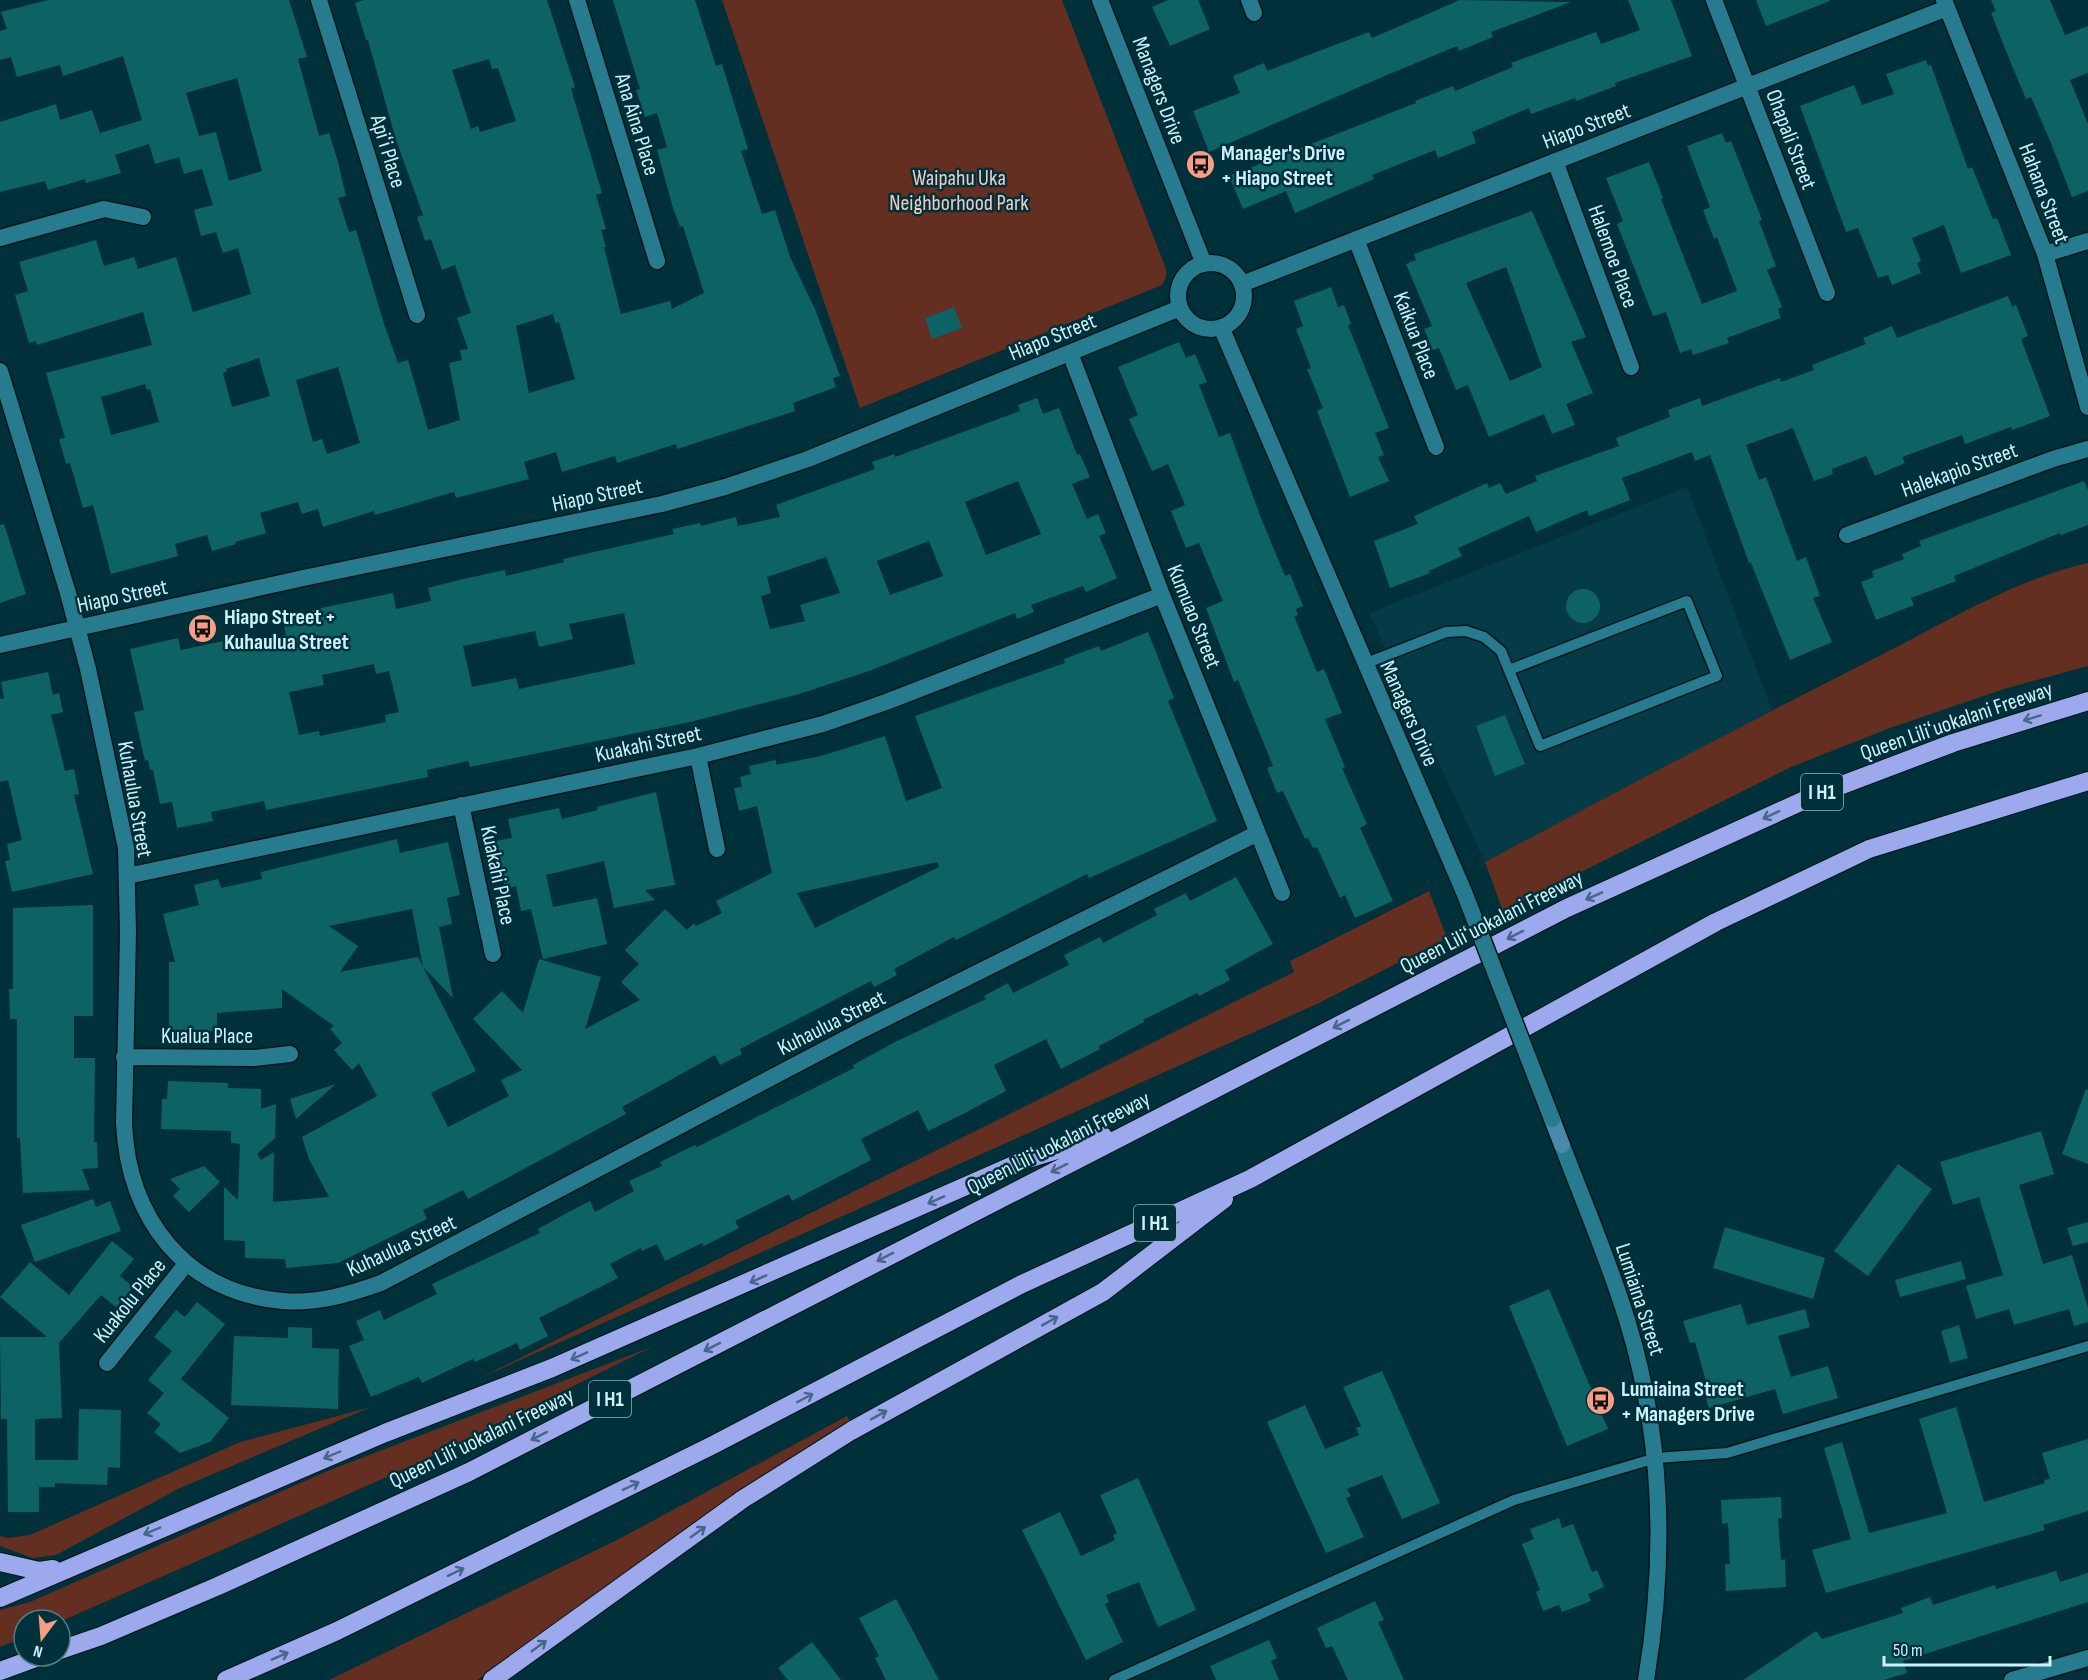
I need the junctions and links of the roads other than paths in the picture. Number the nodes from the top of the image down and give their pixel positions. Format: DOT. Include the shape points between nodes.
graph roads {
  1 [pos="319,0"];
  2 [pos="577,0"];
  3 [pos="1100,0"];
  4 [pos="1714,0"];
  5 [pos="1945,4"];
  6 [pos="1748,86"];
  7 [pos="1556,161"];
  8 [pos="143,217"];
  9 [pos="0,238"];
  10 [pos="1356,239"];
  11 [pos="2088,241"];
  12 [pos="2045,254"];
  13 [pos="657,261"];
  14 [pos="1204,264"];
  15 [pos="1242,284"];
  16 [pos="1827,293"];
  17 [pos="1180,308"];
  18 [pos="417,315"];
  19 [pos="1221,327"];
  20 [pos="1070,353"];
  21 [pos="1631,367"];
  22 [pos="0,371"];
  23 [pos="2088,407"];
  24 [pos="1436,447"];
  25 [pos="2088,449"];
  26 [pos="1847,535"];
  27 [pos="1162,595"];
  28 [pos="77,628"];
  29 [pos="0,645"];
  30 [pos="1364,664"];
  31 [pos="1509,670"];
  32 [pos="2088,700"];
  33 [pos="698,756"];
  34 [pos="2088,781"];
  35 [pos="461,805"];
  36 [pos="1258,833"];
  37 [pos="717,849"];
  38 [pos="127,876"];
  39 [pos="1282,893"];
  40 [pos="493,954"];
  41 [pos="290,1054"];
  42 [pos="124,1056"];
  43 [pos="1552,1119"];
  44 [pos="1148,1122"];
  45 [pos="1562,1145"];
  46 [pos="1250,1179"];
  47 [pos="186,1264"];
  48 [pos="2088,1347"];
  49 [pos="107,1363"];
  50 [pos="1656,1458"];
  51 [pos="0,1562"];
  52 [pos="67,1567"];
  53 [pos="0,1598"];
  54 [pos="72,1646"];
  55 [pos="2088,1658"];
  56 [pos="226,1680"];
  57 [pos="492,1680"];
  58 [pos="1114,1680"];
  59 [pos="1646,1680"];
  60 [pos="2012,1680"];
  1 -- 18 [label="street, Apiʻi Place"];
  2 -- 13 [label="street, Ana Aina Place"];
  3 -- 14 [label="street, Managers Drive"];
  4 -- 6 [label="street, Ohapali Street"];
  5 -- 6 [label="street, Hiapo Street"];
  5 -- 12 [label="street, Hahana Street"];
  6 -- 7 [label="street, Hiapo Street"];
  6 -- 16 [label="street, Ohapali Street"];
  7 -- 10 [label="street, Hiapo Street"];
  7 -- 21 [label="street, Halemoe Place"];
  8 -- 9 [label="street" via="104,209"];
  10 -- 15 [label="street, Hiapo Street"];
  10 -- 24 [label="street, Kaikua Place"];
  11 -- 12 [label="street"];
  12 -- 23 [label="street, Hahana Street"];
  14 -- 15 [label="street" via="1222,265"];
  14 -- 17 [label="street" via="1182,280"];
  15 -- 19 [label="street" via="1243,305 1238,315"];
  17 -- 19 [label="street" via="1185,317 1202,328"];
  17 -- 20 [label="street, Hiapo Street"];
  19 -- 30 [label="street, Managers Drive"];
  20 -- 27 [label="street, Kumuao Street"];
  20 -- 28 [label="street, Hiapo Street" via="808,459 725,487 662,504"];
  22 -- 28 [label="street, Kuhaulua Street"];
  25 -- 26 [label="street, Halekapio Street"];
  27 -- 33 [label="street, Kuakahi Street" via="823,724"];
  27 -- 36 [label="street, Kumuao Street"];
  28 -- 29 [label="street, Hiapo Street"];
  28 -- 38 [label="street, Kuhaulua Street" via="126,848"];
  30 -- 31 [label="lane" via="1446,632 1466,631 1484,637 1500,651"];
  30 -- 43 [label="street, Managers Drive, bridge" via="1464,892"];
  31 -- 31 [label="lane" via="1540,746 1717,676 1687,601"];
  32 -- 44 [label="highway, Queen Liliʻuokalani Freeway / I H1, one-way" via="1953,743 1818,794 1567,909"];
  33 -- 35 [label="street, Kuakahi Street"];
  33 -- 37 [label="street"];
  34 -- 46 [label="highway, I H1" via="1869,849 1716,922"];
  35 -- 38 [label="street, Kuakahi Street"];
  35 -- 40 [label="street, Kuakahi Place"];
  36 -- 39 [label="street, Kumuao Street"];
  36 -- 47 [label="street, Kuhaulua Street" via="860,1031 381,1283 320,1300 285,1302 228,1289"];
  38 -- 42 [label="street, Kuhaulua Street"];
  41 -- 42 [label="street, Kualua Place" via="254,1058"];
  42 -- 47 [label="street, Kuhaulua Street" via="125,1150 130,1175 151,1222"];
  43 -- 45 [label="main road, Lumiaina Street"];
  44 -- 52 [label="highway, one-way" via="1025,1160 552,1368"];
  44 -- 54 [label="highway, Queen Liliʻuokalani Freeway / I H1, one-way" via="469,1472 228,1582"];
  45 -- 50 [label="street, Lumiaina Street" via="1628,1321"];
  56 -- 46 [label="highway, I H1, one-way" via="337,1631 713,1445 1022,1284"];
  57 -- 46 [label="highway, one-way" via="743,1499 822,1449 1103,1292"];
  47 -- 49 [label="street, Kuakolu Place"];
  48 -- 50 [label="lane" via="1727,1453"];
  50 -- 58 [label="lane" via="1514,1500"];
  50 -- 59 [label="street, Lumiaina Street" via="1659,1574"];
  51 -- 52 [label="highway" via="39,1571"];
  52 -- 53 [label="highway"];
  55 -- 60 [label="street"];
}
